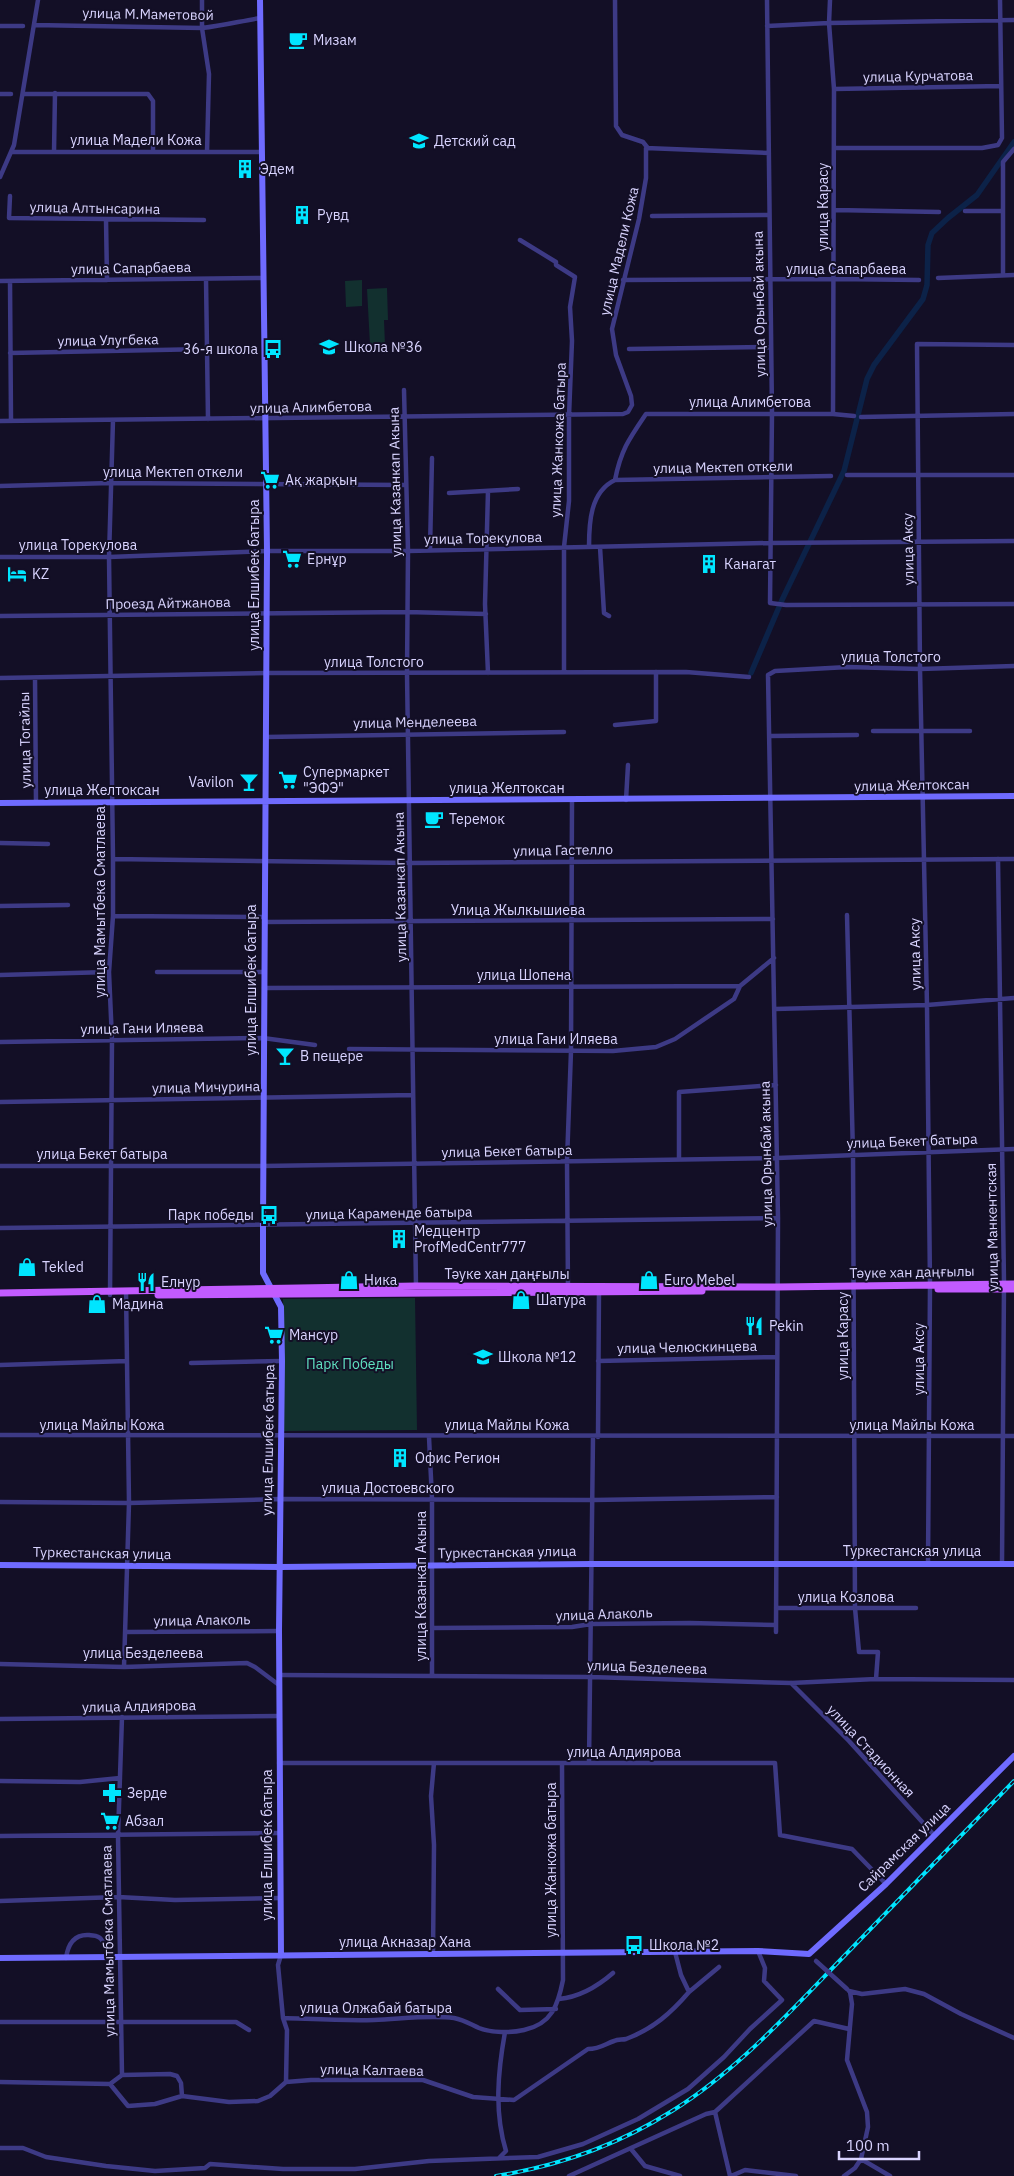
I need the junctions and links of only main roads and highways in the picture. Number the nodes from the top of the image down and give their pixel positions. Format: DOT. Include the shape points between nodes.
graph roads {
  1 [pos="260,0"];
  2 [pos="1014,796"];
  3 [pos="265,801"];
  4 [pos="0,803"];
  5 [pos="1014,1284"];
  6 [pos="1004,1286"];
  7 [pos="1014,1289"];
  8 [pos="274,1292"];
  9 [pos="0,1293"];
  10 [pos="110,1293"];
  11 [pos="0,1298"];
  12 [pos="1014,1564"];
  13 [pos="0,1565"];
  14 [pos="280,1567"];
  15 [pos="1014,1756"];
  16 [pos="809,1954"];
  17 [pos="281,1955"];
  18 [pos="0,1958"];
  1 -- 3 [label="main road, улица Елшибек батыра" via="267,551"];
  2 -- 3 [label="main road, улица Желтоксан"];
  3 -- 4 [label="main road, улица Желтоксан"];
  3 -- 8 [label="main road, улица Елшибек батыра" via="263,1226 264,1273"];
  5 -- 6 [label="main road, Тәуке хан даңғылы"];
  6 -- 7 [label="main road, Тәуке хан даңғылы"];
  6 -- 8 [label="main road, Тәуке хан даңғылы"];
  8 -- 10 [label="main road, Тәуке хан даңғылы"];
  8 -- 14 [label="main road, улица Елшибек батыра" via="281,1307"];
  9 -- 10 [label="main road, Тәуке хан даңғылы"];
  10 -- 11 [label="main road, Тәуке хан даңғылы"];
  12 -- 14 [label="main road, Туркестанская улица"];
  13 -- 14 [label="main road, Туркестанская улица"];
  14 -- 17 [label="main road, улица Елшибек батыра"];
  15 -- 16 [label="main road, Сайрамская улица" via="886,1884"];
  16 -- 17 [label="main road, улица Акназар Хана" via="758,1951"];
  17 -- 18 [label="main road, улица Акназар Хана"];
}
